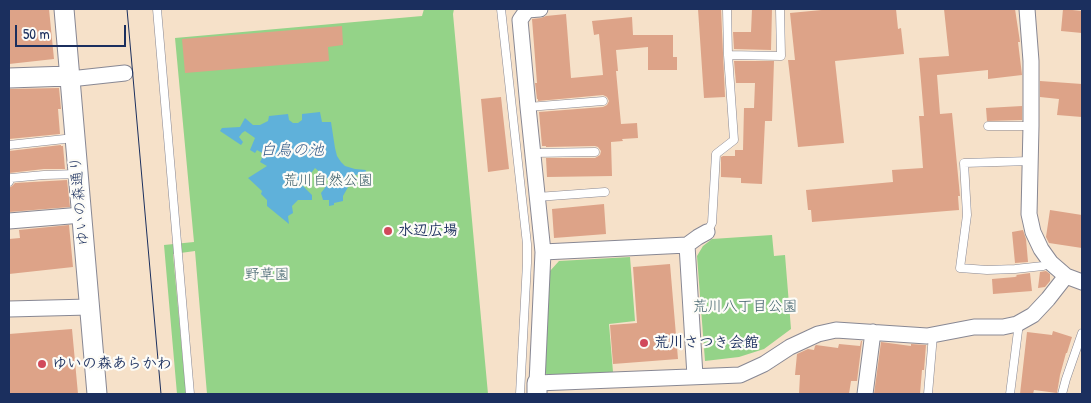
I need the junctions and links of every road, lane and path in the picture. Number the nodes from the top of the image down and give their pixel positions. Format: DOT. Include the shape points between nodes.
graph roads {
  1 [pos="64,9"];
  2 [pos="157,9"];
  3 [pos="501,9"];
  4 [pos="540,9"];
  5 [pos="726,9"];
  6 [pos="780,9"];
  7 [pos="1027,9"];
  8 [pos="728,55"];
  9 [pos="125,73"];
  10 [pos="69,77"];
  11 [pos="9,78"];
  12 [pos="603,102"];
  13 [pos="528,107"];
  14 [pos="988,126"];
  15 [pos="1031,126"];
  16 [pos="75,138"];
  17 [pos="9,144"];
  18 [pos="595,152"];
  19 [pos="533,153"];
  20 [pos="1030,161"];
  21 [pos="78,174"];
  22 [pos="9,182"];
  23 [pos="605,192"];
  24 [pos="537,197"];
  25 [pos="82,215"];
  26 [pos="9,221"];
  27 [pos="707,232"];
  28 [pos="687,246"];
  29 [pos="543,252"];
  30 [pos="1051,263"];
  31 [pos="1066,276"];
  32 [pos="1082,282"];
  33 [pos="89,307"];
  34 [pos="9,309"];
  35 [pos="1020,323"];
  36 [pos="873,332"];
  37 [pos="1082,333"];
  38 [pos="933,335"];
  39 [pos="695,376"];
  40 [pos="537,389"];
  41 [pos="97,394"];
  42 [pos="190,394"];
  43 [pos="520,394"];
  44 [pos="865,394"];
  45 [pos="928,394"];
  46 [pos="1010,394"];
  47 [pos="1062,394"];
  1 -- 10 [label="street, ゆいの森通り"];
  2 -- 42 [label="lane"];
  3 -- 43 [label="lane" via="527,244"];
  4 -- 13 [label="street" via="527,10 520,20"];
  5 -- 8 [label="lane"];
  6 -- 8 [label="lane" via="781,56"];
  7 -- 15 [label="street"];
  8 -- 27 [label="lane" via="734,140 716,154 712,223"];
  9 -- 10 [label="street"];
  10 -- 11 [label="street"];
  10 -- 16 [label="street, ゆいの森通り"];
  12 -- 13 [label="lane"];
  13 -- 19 [label="street"];
  14 -- 15 [label="lane"];
  15 -- 20 [label="street"];
  16 -- 17 [label="lane"];
  16 -- 21 [label="street, ゆいの森通り"];
  18 -- 19 [label="lane"];
  19 -- 24 [label="street"];
  20 -- 30 [label="street" via="1030,214 1041,249"];
  20 -- 30 [label="lane" via="964,163 967,215 960,268 1015,269"];
  21 -- 22 [label="lane" via="11,178"];
  21 -- 25 [label="street, ゆいの森通り"];
  23 -- 24 [label="lane"];
  24 -- 29 [label="street"];
  25 -- 26 [label="street"];
  25 -- 33 [label="street, ゆいの森通り"];
  27 -- 28 [label="street"];
  28 -- 29 [label="street"];
  28 -- 39 [label="street"];
  29 -- 40 [label="street"];
  30 -- 31 [label="street"];
  31 -- 32 [label="street"];
  31 -- 35 [label="street" via="1033,315"];
  33 -- 34 [label="street"];
  33 -- 41 [label="street, ゆいの森通り"];
  35 -- 38 [label="street"];
  35 -- 46 [label="lane"];
  36 -- 38 [label="street"];
  36 -- 39 [label="street" via="836,330 818,334 740,375"];
  36 -- 44 [label="street"];
  37 -- 47 [label="lane"];
  38 -- 45 [label="lane"];
  39 -- 40 [label="street"];
}
